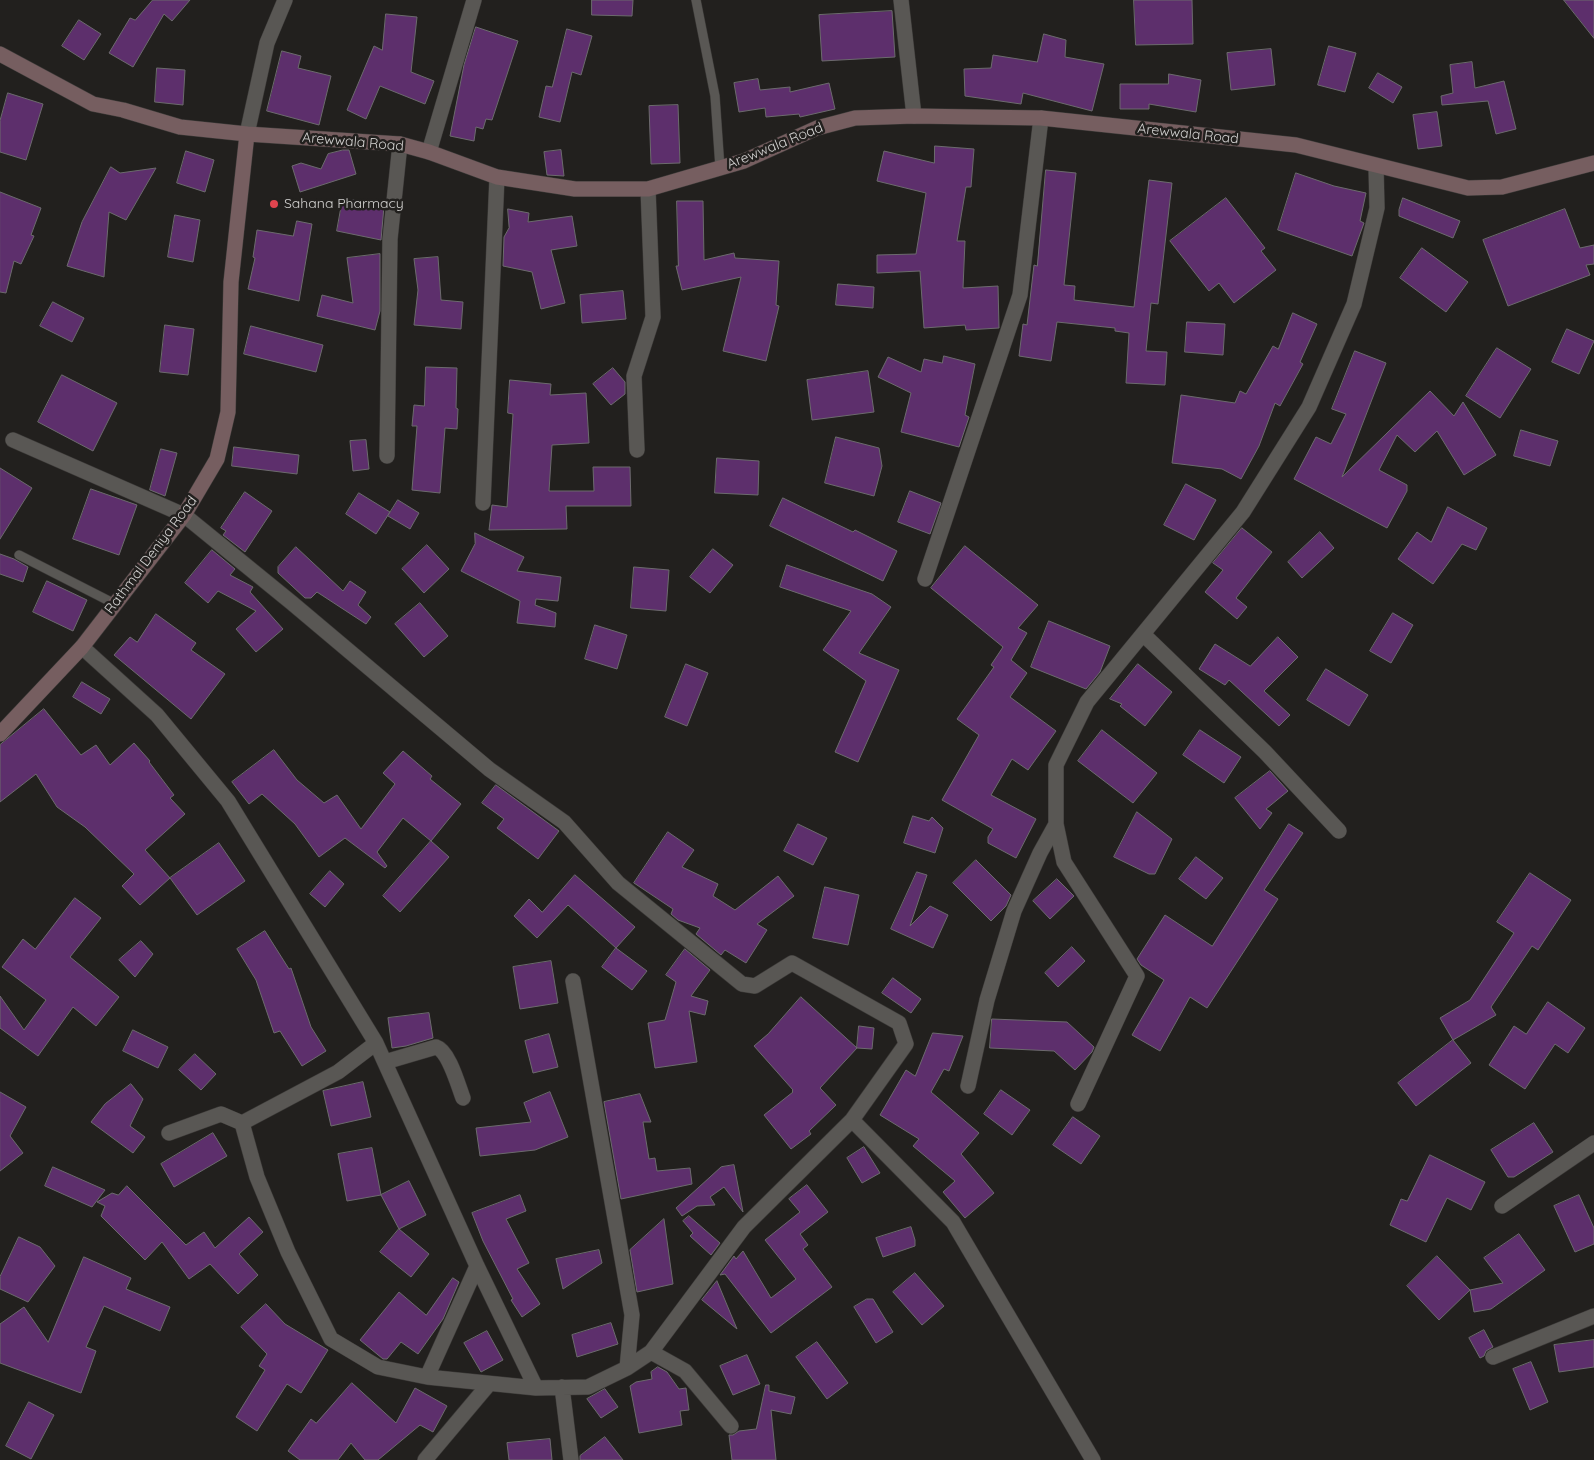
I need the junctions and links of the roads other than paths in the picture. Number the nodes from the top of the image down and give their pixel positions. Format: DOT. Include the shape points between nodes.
graph roads {
  1 [pos="285,0"];
  2 [pos="474,0"];
  3 [pos="696,0"];
  4 [pos="901,0"];
  5 [pos="0,54"];
  6 [pos="914,116"];
  7 [pos="1040,118"];
  8 [pos="247,134"];
  9 [pos="400,144"];
  10 [pos="429,152"];
  11 [pos="1594,162"];
  12 [pos="1376,166"];
  13 [pos="720,168"];
  14 [pos="497,178"];
  15 [pos="648,189"];
  16 [pos="13,440"];
  17 [pos="637,450"];
  18 [pos="387,456"];
  19 [pos="483,503"];
  20 [pos="184,515"];
  21 [pos="18,555"];
  22 [pos="925,580"];
  23 [pos="115,604"];
  24 [pos="1143,634"];
  25 [pos="82,647"];
  26 [pos="0,734"];
  27 [pos="1056,824"];
  28 [pos="1339,832"];
  29 [pos="573,982"];
  30 [pos="376,1043"];
  31 [pos="385,1062"];
  32 [pos="968,1086"];
  33 [pos="463,1098"];
  34 [pos="1078,1104"];
  35 [pos="852,1120"];
  36 [pos="242,1123"];
  37 [pos="169,1133"];
  38 [pos="1594,1143"];
  39 [pos="1502,1206"];
  40 [pos="477,1266"];
  41 [pos="1594,1316"];
  42 [pos="651,1352"];
  43 [pos="1493,1357"];
  44 [pos="627,1368"];
  45 [pos="427,1377"];
  46 [pos="489,1384"];
  47 [pos="562,1387"];
  48 [pos="536,1388"];
  49 [pos="730,1426"];
  50 [pos="425,1460"];
  51 [pos="571,1460"];
  52 [pos="1094,1460"];
  1 -- 8 [label="street" via="267,43"];
  2 -- 10 [label="street"];
  3 -- 13 [label="lane" via="715,96"];
  4 -- 6 [label="street"];
  5 -- 8 [label="street, Arewwala Road" via="93,104 180,127"];
  6 -- 7 [label="street, Arewwala Road"];
  6 -- 13 [label="street, Arewwala Road" via="854,118 817,128 744,161"];
  7 -- 12 [label="street, Arewwala Road" via="1296,145"];
  7 -- 22 [label="street" via="1020,295"];
  8 -- 9 [label="street, Arewwala Road"];
  8 -- 20 [label="street, Rathmal Deniya Road" via="231,282 228,412 217,459"];
  9 -- 10 [label="street, Arewwala Road"];
  9 -- 18 [label="street" via="390,239"];
  10 -- 14 [label="street, Arewwala Road"];
  11 -- 12 [label="street, Arewwala Road" via="1502,187 1468,188"];
  12 -- 24 [label="street" via="1377,208 1354,304 1309,407 1243,512"];
  13 -- 15 [label="street, Arewwala Road"];
  14 -- 15 [label="street, Arewwala Road" via="575,189"];
  14 -- 19 [label="street"];
  15 -- 17 [label="street" via="653,317 634,376"];
  16 -- 20 [label="street"];
  20 -- 23 [label="street, Rathmal Deniya Road"];
  20 -- 35 [label="street" via="489,769 564,822 618,883 742,984 755,986 792,963 899,1023 906,1044"];
  21 -- 23 [label="lane"];
  23 -- 25 [label="street, Rathmal Deniya Road"];
  24 -- 27 [label="street" via="1087,702 1056,765"];
  24 -- 28 [label="street" via="1265,752"];
  25 -- 26 [label="street, Rathmal Deniya Road"];
  25 -- 30 [label="street" via="157,715 228,801"];
  27 -- 32 [label="street" via="1014,911 987,1000"];
  27 -- 34 [label="street" via="1064,862 1137,976"];
  29 -- 44 [label="street" via="632,1315"];
  30 -- 31 [label="street"];
  30 -- 36 [label="street" via="338,1072"];
  31 -- 33 [label="street" via="441,1048"];
  31 -- 40 [label="street"];
  35 -- 42 [label="street" via="744,1227"];
  35 -- 52 [label="street" via="953,1222"];
  36 -- 37 [label="street" via="221,1114"];
  36 -- 45 [label="street" via="256,1177 331,1339 378,1367"];
  38 -- 39 [label="street"];
  40 -- 45 [label="street"];
  40 -- 48 [label="street"];
  41 -- 43 [label="street"];
  42 -- 44 [label="street"];
  42 -- 49 [label="street" via="685,1371"];
  44 -- 47 [label="street" via="588,1387"];
  45 -- 46 [label="street"];
  46 -- 48 [label="street"];
  46 -- 50 [label="street"];
  47 -- 48 [label="street"];
  47 -- 51 [label="street"];
}
